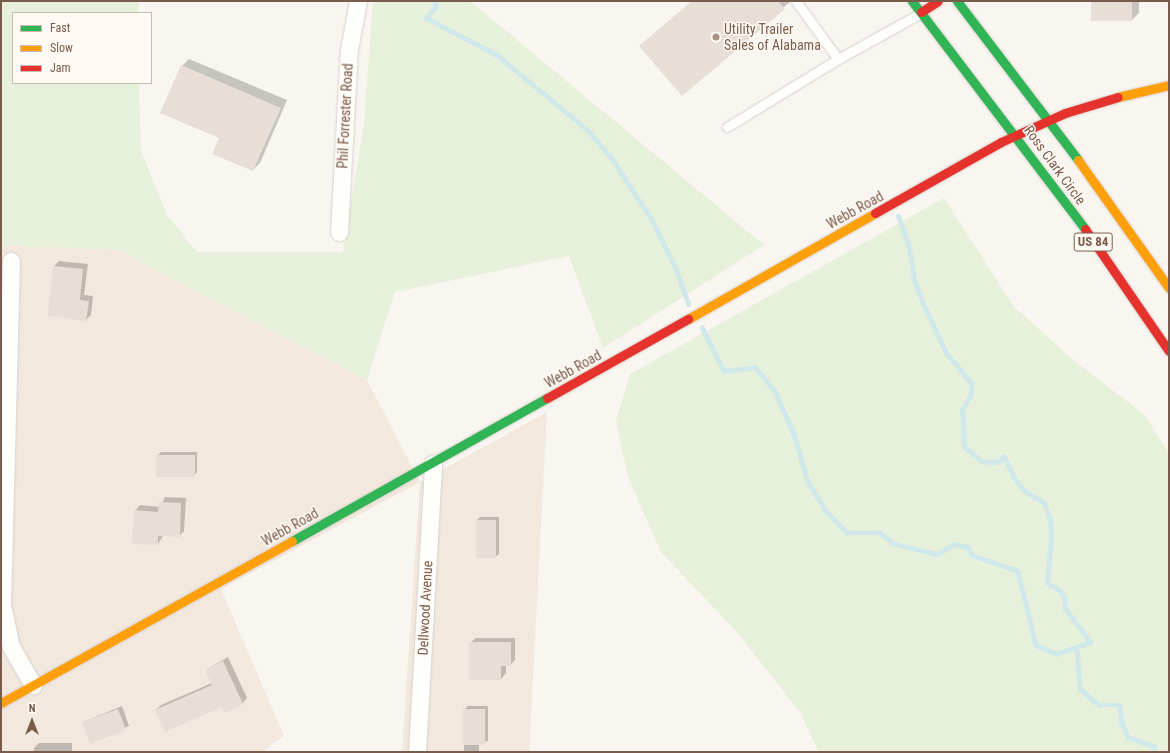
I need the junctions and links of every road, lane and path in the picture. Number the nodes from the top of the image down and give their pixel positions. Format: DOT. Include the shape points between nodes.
graph roads {
  1 [pos="358,1"];
  2 [pos="796,1"];
  3 [pos="912,1"];
  4 [pos="938,1"];
  5 [pos="957,1"];
  6 [pos="921,12"];
  7 [pos="838,59"];
  8 [pos="1169,85"];
  9 [pos="1050,120"];
  10 [pos="728,127"];
  11 [pos="1016,135"];
  12 [pos="339,232"];
  13 [pos="11,261"];
  14 [pos="1169,288"];
  15 [pos="1169,351"];
  16 [pos="5,352"];
  17 [pos="433,463"];
  18 [pos="33,685"];
  19 [pos="1,703"];
  20 [pos="417,752"];
  1 -- 12 [label="street, Phil Forrester Road" via="349,50"];
  2 -- 7 [label="lane"];
  3 -- 6 [label="main road, Ross Clark Circle / US 84"];
  4 -- 6 [label="main road"];
  5 -- 9 [label="main road, Ross Clark Circle / US 84"];
  6 -- 7 [label="lane"];
  6 -- 11 [label="main road, Ross Clark Circle / US 84"];
  7 -- 10 [label="lane"];
  8 -- 9 [label="main road, Webb Road" via="1108,99"];
  9 -- 11 [label="main road, Webb Road"];
  9 -- 14 [label="main road, Ross Clark Circle / US 84"];
  11 -- 15 [label="main road, Ross Clark Circle / US 84"];
  11 -- 17 [label="main road, Webb Road"];
  13 -- 16 [label="street"];
  16 -- 18 [label="street" via="2,605 6,634 11,647"];
  17 -- 18 [label="main road, Webb Road"];
  17 -- 20 [label="street, Dellwood Avenue"];
  18 -- 19 [label="main road, Webb Road"];
}
